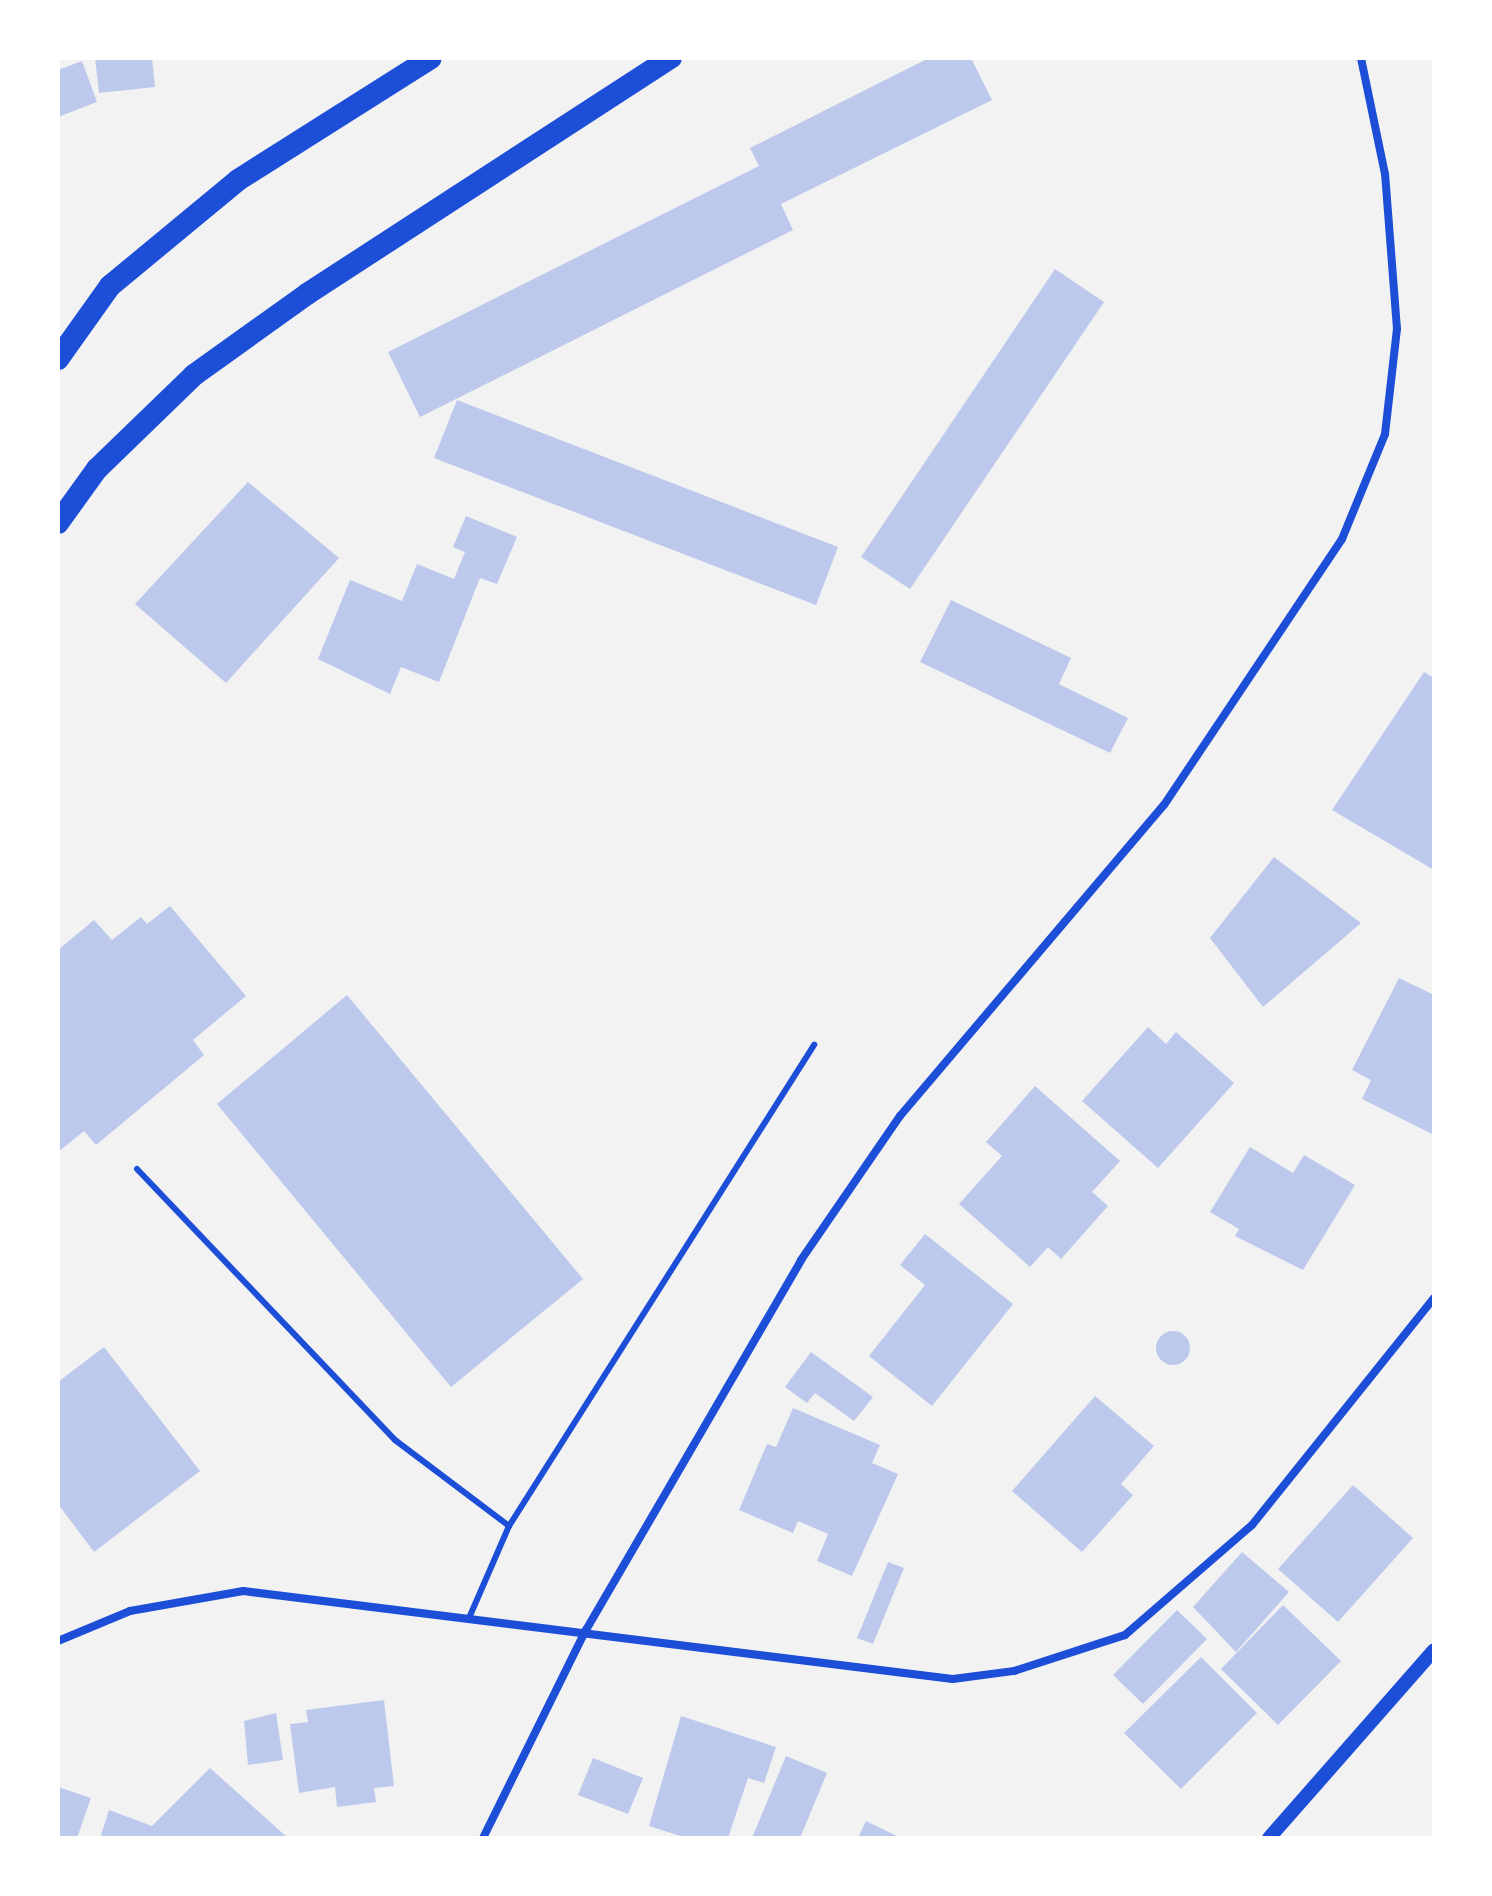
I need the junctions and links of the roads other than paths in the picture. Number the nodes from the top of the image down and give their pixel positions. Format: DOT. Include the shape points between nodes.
graph roads {
  1 [pos="431,58"];
  2 [pos="671,58"];
  3 [pos="1361,58"];
  4 [pos="58,359"];
  5 [pos="58,523"];
  6 [pos="814,1045"];
  7 [pos="137,1169"];
  8 [pos="1434,1298"];
  9 [pos="509,1526"];
  10 [pos="469,1618"];
  11 [pos="586,1630"];
  12 [pos="58,1641"];
  13 [pos="1434,1650"];
  14 [pos="483,1838"];
  15 [pos="1269,1838"];
  1 -- 4 [label="highway" via="238,180 110,286"];
  2 -- 5 [label="highway" via="307,294 194,375 97,469"];
  3 -- 11 [label="street" via="1385,174 1397,329 1385,434 1342,539 1164,805 900,1116 801,1260"];
  6 -- 9 [label="lane"];
  7 -- 9 [label="lane" via="395,1440"];
  8 -- 11 [label="street" via="1252,1525 1125,1635 1014,1671 953,1679"];
  9 -- 10 [label="lane"];
  10 -- 11 [label="street"];
  10 -- 12 [label="street" via="243,1591 130,1611"];
  11 -- 14 [label="street"];
  13 -- 15 [label="street"];
}
